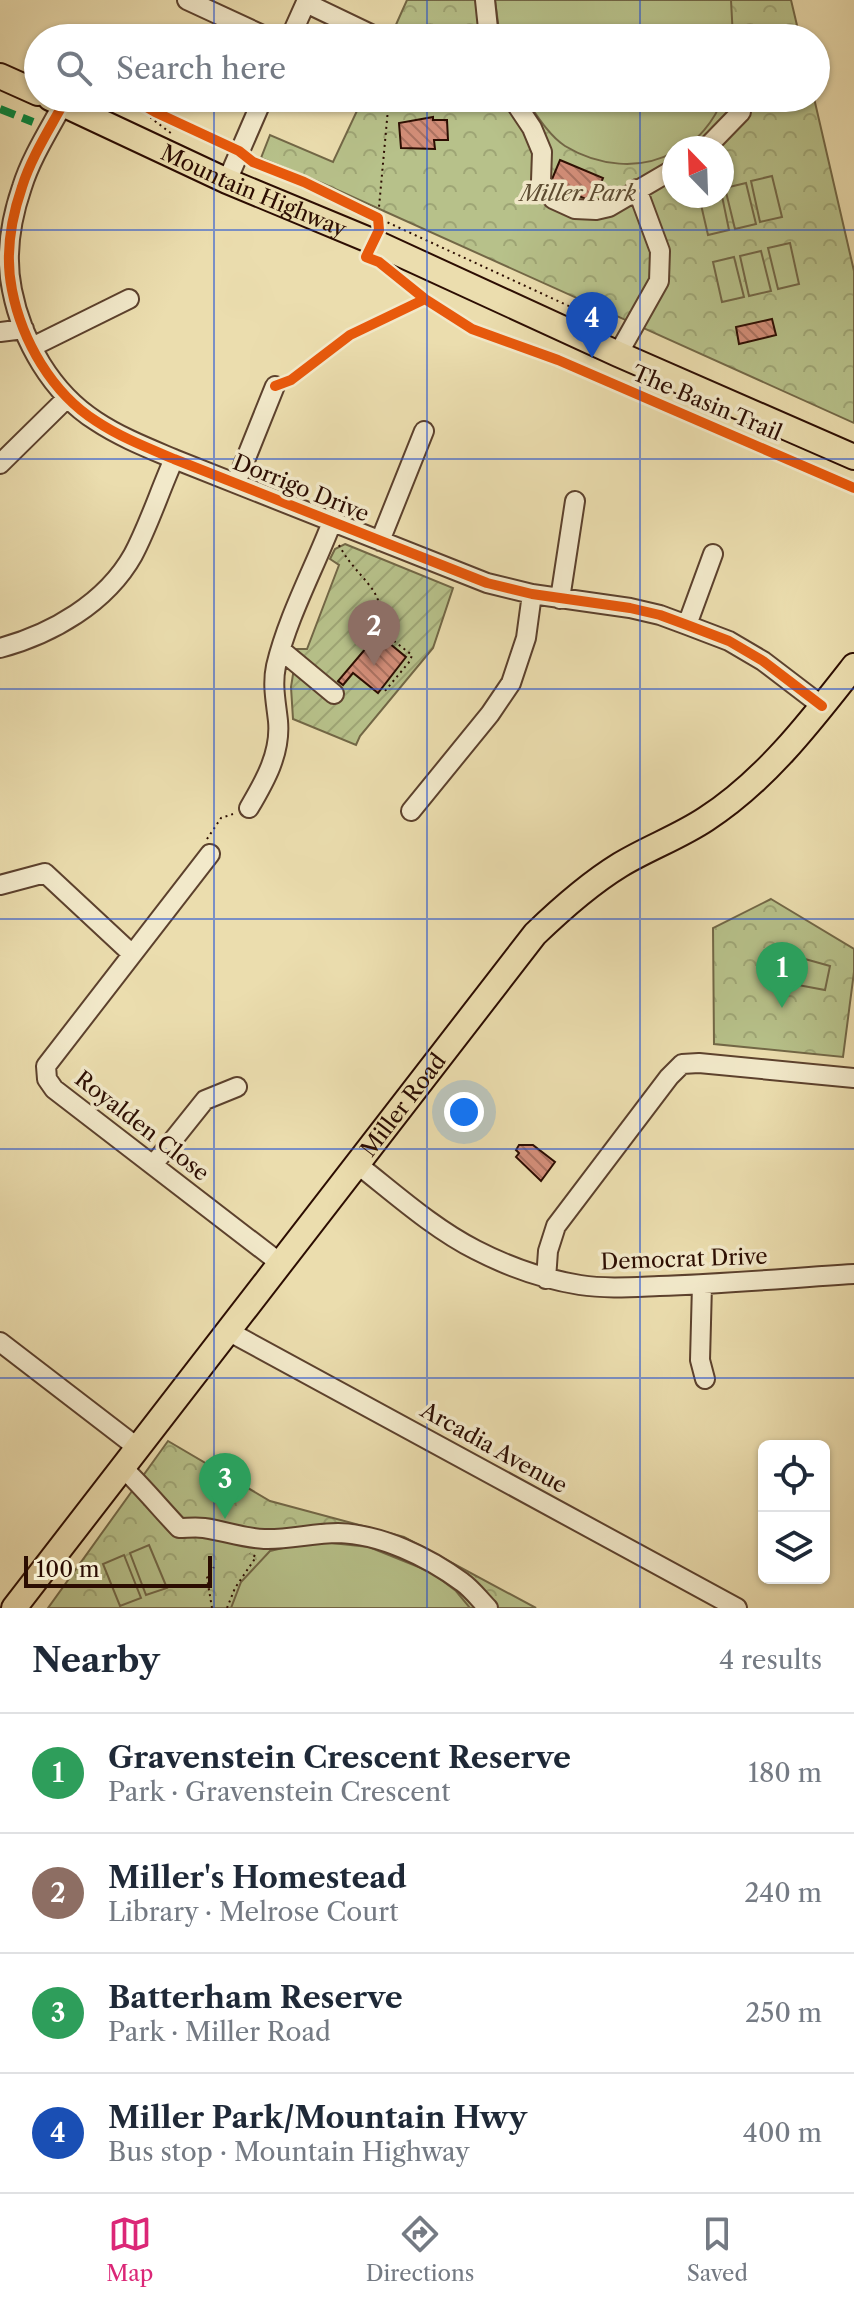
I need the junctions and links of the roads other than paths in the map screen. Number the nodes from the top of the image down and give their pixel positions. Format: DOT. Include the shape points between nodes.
graph roads {
  1 [pos="187,0"];
  2 [pos="485,0"];
  3 [pos="307,1"];
  4 [pos="239,24"];
  5 [pos="296,24"];
  6 [pos="352,24"];
  7 [pos="488,24"];
  8 [pos="0,76"];
  9 [pos="24,87"];
  10 [pos="52,112"];
  11 [pos="80,112"];
  12 [pos="257,112"];
  13 [pos="521,112"];
  14 [pos="741,112"];
  15 [pos="718,136"];
  16 [pos="662,175"];
  17 [pos="227,181"];
  18 [pos="637,189"];
  19 [pos="5,245"];
  20 [pos="129,299"];
  21 [pos="24,329"];
  22 [pos="0,332"];
  23 [pos="32,347"];
  24 [pos="618,354"];
  25 [pos="275,386"];
  26 [pos="67,398"];
  27 [pos="424,431"];
  28 [pos="854,457"];
  29 [pos="174,459"];
  30 [pos="0,464"];
  31 [pos="236,483"];
  32 [pos="575,501"];
  33 [pos="334,531"];
  34 [pos="380,541"];
  35 [pos="713,554"];
  36 [pos="532,594"];
  37 [pos="560,599"];
  38 [pos="687,625"];
  39 [pos="0,648"];
  40 [pos="281,650"];
  41 [pos="854,666"];
  42 [pos="334,694"];
  43 [pos="822,706"];
  44 [pos="249,808"];
  45 [pos="411,811"];
  46 [pos="206,850"];
  47 [pos="0,885"];
  48 [pos="132,954"];
  49 [pos="854,1078"];
  50 [pos="237,1087"];
  51 [pos="357,1164"];
  52 [pos="153,1165"];
  53 [pos="280,1263"];
  54 [pos="854,1274"];
  55 [pos="546,1279"];
  56 [pos="702,1285"];
  57 [pos="228,1331"];
  58 [pos="0,1342"];
  59 [pos="705,1379"];
  60 [pos="131,1458"];
  61 [pos="732,1607"];
  62 [pos="14,1608"];
  63 [pos="488,1608"];
  1 -- 4 [label="street"];
  2 -- 7 [label="street"];
  3 -- 5 [label="street"];
  3 -- 6 [label="street"];
  8 -- 9 [label="main road"];
  10 -- 19 [label="street, Dorrigo Drive"];
  11 -- 17 [label="main road, Mountain Highway"];
  12 -- 17 [label="street"];
  13 -- 18 [label="street" via="542,152 541,181 553,199 575,209 596,210"];
  14 -- 15 [label="street"];
  16 -- 18 [label="street"];
  17 -- 24 [label="main road, Mountain Highway" via="376,230"];
  18 -- 24 [label="street" via="660,251 659,281"];
  19 -- 21 [label="street, Dorrigo Drive"];
  20 -- 23 [label="street"];
  21 -- 22 [label="street"];
  21 -- 23 [label="street, Dorrigo Drive"];
  23 -- 26 [label="street, Dorrigo Drive"];
  24 -- 28 [label="main road, Mountain Highway"];
  25 -- 31 [label="street"];
  26 -- 29 [label="street, Dorrigo Drive" via="96,421"];
  26 -- 30 [label="street"];
  27 -- 34 [label="street"];
  29 -- 31 [label="street, Dorrigo Drive"];
  29 -- 39 [label="street" via="132,556 114,580 70,619"];
  31 -- 33 [label="street, Dorrigo Drive"];
  32 -- 37 [label="street"];
  33 -- 34 [label="street, Dorrigo Drive"];
  33 -- 40 [label="street"];
  34 -- 36 [label="street, Dorrigo Drive" via="487,583"];
  35 -- 38 [label="street"];
  36 -- 37 [label="street, Dorrigo Drive"];
  36 -- 45 [label="street" via="526,638 511,683"];
  37 -- 38 [label="street, Dorrigo Drive" via="630,608"];
  38 -- 43 [label="street, Dorrigo Drive" via="763,661"];
  40 -- 42 [label="street"];
  40 -- 44 [label="street" via="273,680 277,746"];
  41 -- 43 [label="main road, Miller Road"];
  43 -- 51 [label="main road, Miller Road" via="733,800 622,863 535,934"];
  46 -- 48 [label="street, Royalden Close"];
  47 -- 48 [label="street" via="45,873"];
  48 -- 52 [label="street, Royalden Close" via="46,1066 47,1079"];
  49 -- 55 [label="street" via="682,1064 556,1226"];
  50 -- 52 [label="street" via="205,1100"];
  51 -- 53 [label="main road, Miller Road"];
  51 -- 55 [label="street, Democrat Drive" via="452,1236"];
  52 -- 53 [label="street, Royalden Close"];
  53 -- 57 [label="main road, Miller Road"];
  54 -- 56 [label="street, Democrat Drive"];
  55 -- 56 [label="street, Democrat Drive" via="599,1287"];
  56 -- 59 [label="street" via="700,1360"];
  57 -- 60 [label="main road, Miller Road"];
  57 -- 61 [label="street, Arcadia Avenue"];
  58 -- 60 [label="street"];
  60 -- 62 [label="main road, Miller Road"];
  60 -- 63 [label="street" via="149,1492 179,1528 268,1539 341,1533 371,1538 438,1567 464,1583"];
}
